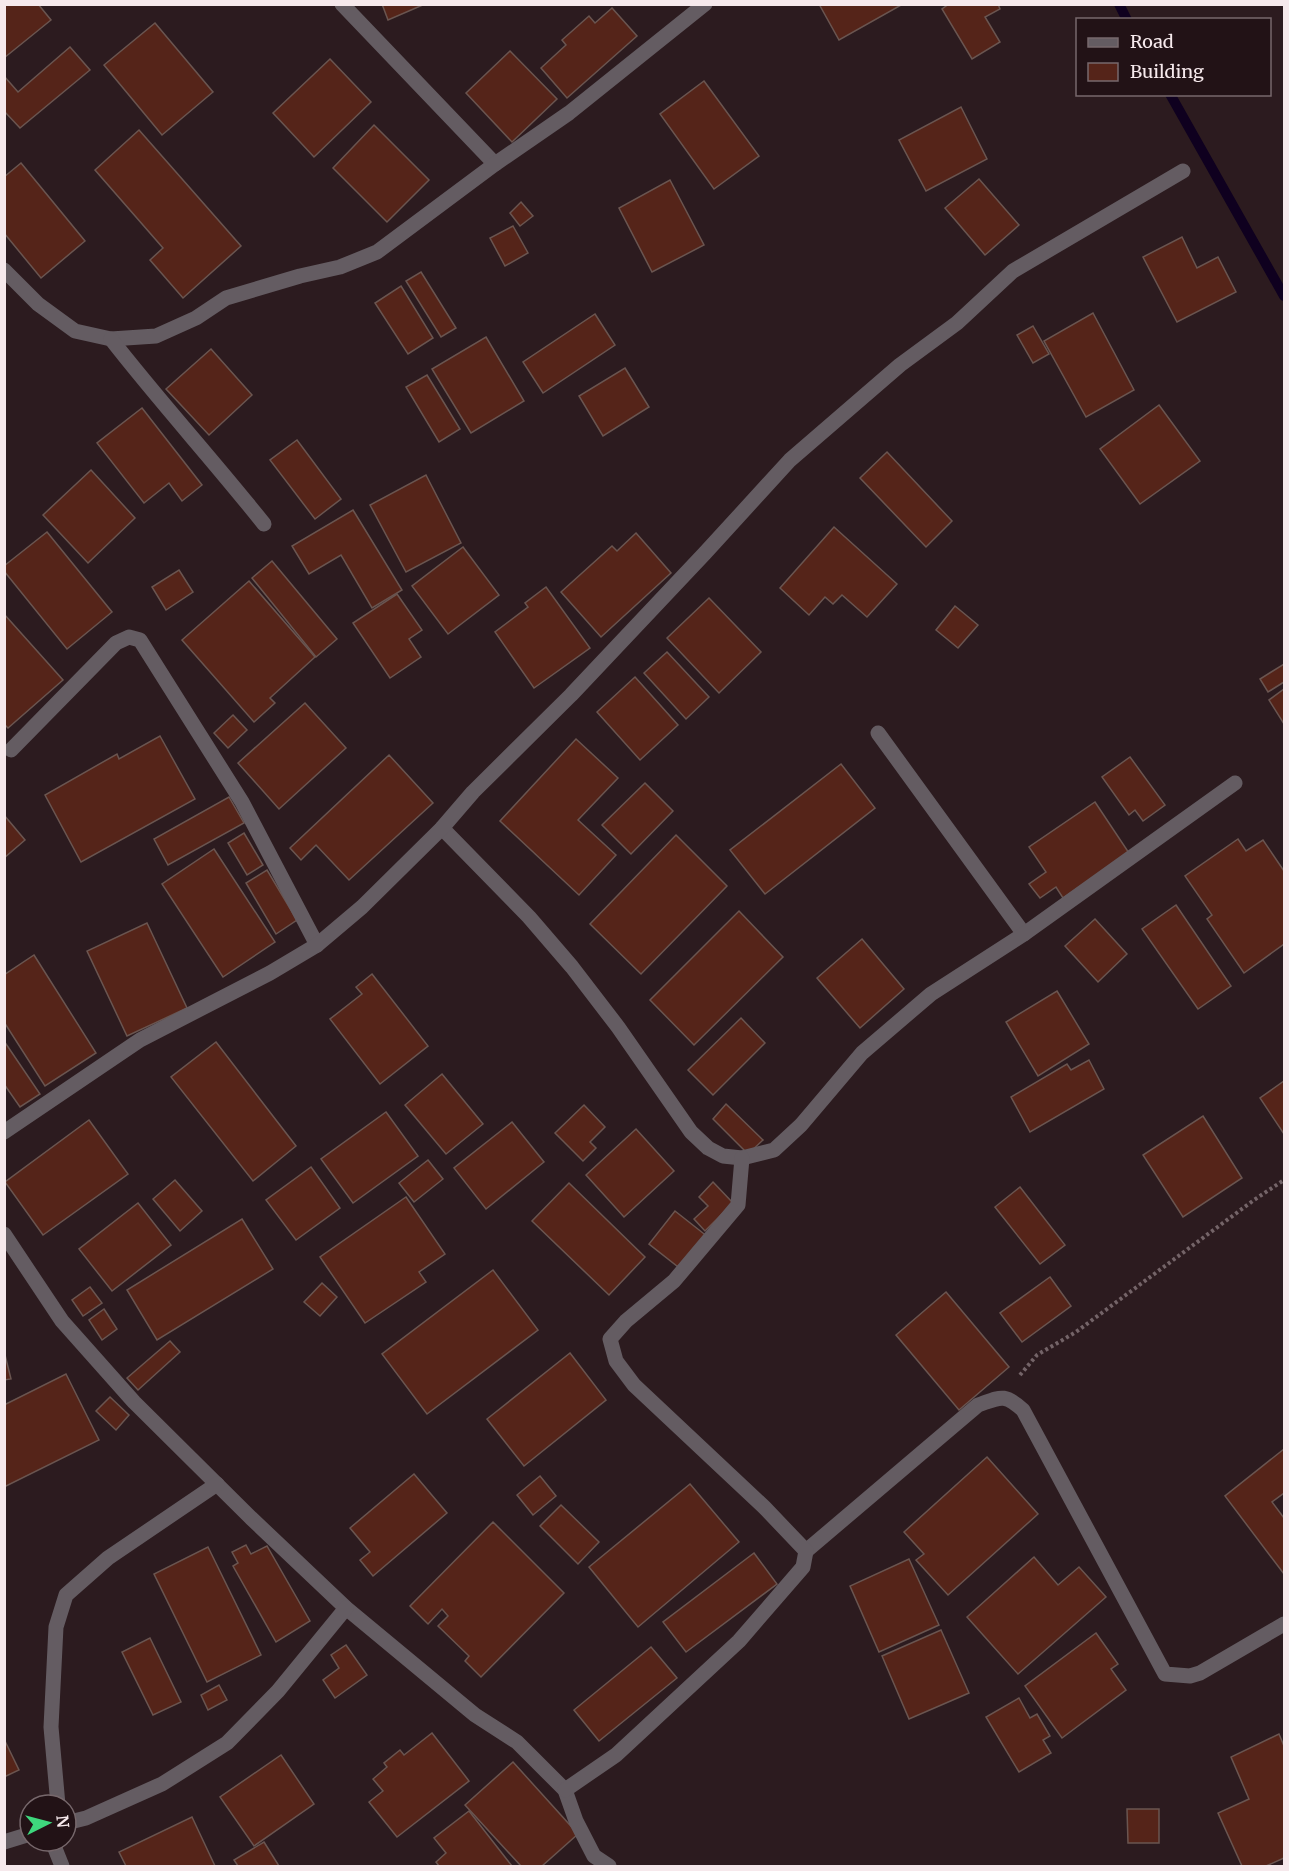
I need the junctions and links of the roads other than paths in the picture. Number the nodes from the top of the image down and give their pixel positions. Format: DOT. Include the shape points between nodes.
graph roads {
  1 [pos="342,4"];
  2 [pos="705,4"];
  3 [pos="495,164"];
  4 [pos="1183,171"];
  5 [pos="4,270"];
  6 [pos="111,339"];
  7 [pos="264,524"];
  8 [pos="878,733"];
  9 [pos="11,750"];
  10 [pos="1235,783"];
  11 [pos="442,828"];
  12 [pos="1024,934"];
  13 [pos="317,945"];
  14 [pos="4,1132"];
  15 [pos="742,1158"];
  16 [pos="4,1234"];
  17 [pos="217,1484"];
  18 [pos="806,1551"];
  19 [pos="346,1608"];
  20 [pos="1284,1624"];
  21 [pos="565,1790"];
  22 [pos="57,1793"];
  23 [pos="78,1820"];
  24 [pos="609,1866"];
  1 -- 3 [label="street"];
  2 -- 3 [label="street" via="569,113"];
  3 -- 6 [label="street" via="377,252 340,267 226,298 196,318 156,336"];
  4 -- 11 [label="street" via="1013,271 957,323 815,437"];
  5 -- 6 [label="street" via="38,304 75,331"];
  6 -- 7 [label="street"];
  8 -- 12 [label="street"];
  9 -- 13 [label="street" via="116,643 129,637 140,640 242,802"];
  10 -- 12 [label="street"];
  11 -- 13 [label="street" via="362,907"];
  11 -- 15 [label="street" via="530,917 572,967 691,1132 723,1156"];
  12 -- 15 [label="street" via="963,972 896,1023 862,1053 801,1125 774,1150"];
  13 -- 14 [label="street" via="140,1040"];
  15 -- 18 [label="street" via="738,1205 674,1281 610,1338 616,1361 634,1384"];
  16 -- 17 [label="street" via="62,1321 134,1402"];
  17 -- 19 [label="street"];
  17 -- 22 [label="street" via="108,1558 66,1595 56,1627 51,1727"];
  18 -- 20 [label="street" via="978,1406 1000,1398 1012,1400 1023,1410 1165,1674 1200,1673"];
  18 -- 21 [label="street" via="803,1567 739,1641 616,1755"];
  19 -- 21 [label="street" via="475,1715 517,1742"];
  19 -- 23 [label="street" via="278,1691 227,1743 162,1784"];
  21 -- 24 [label="street" via="594,1856"];
}
